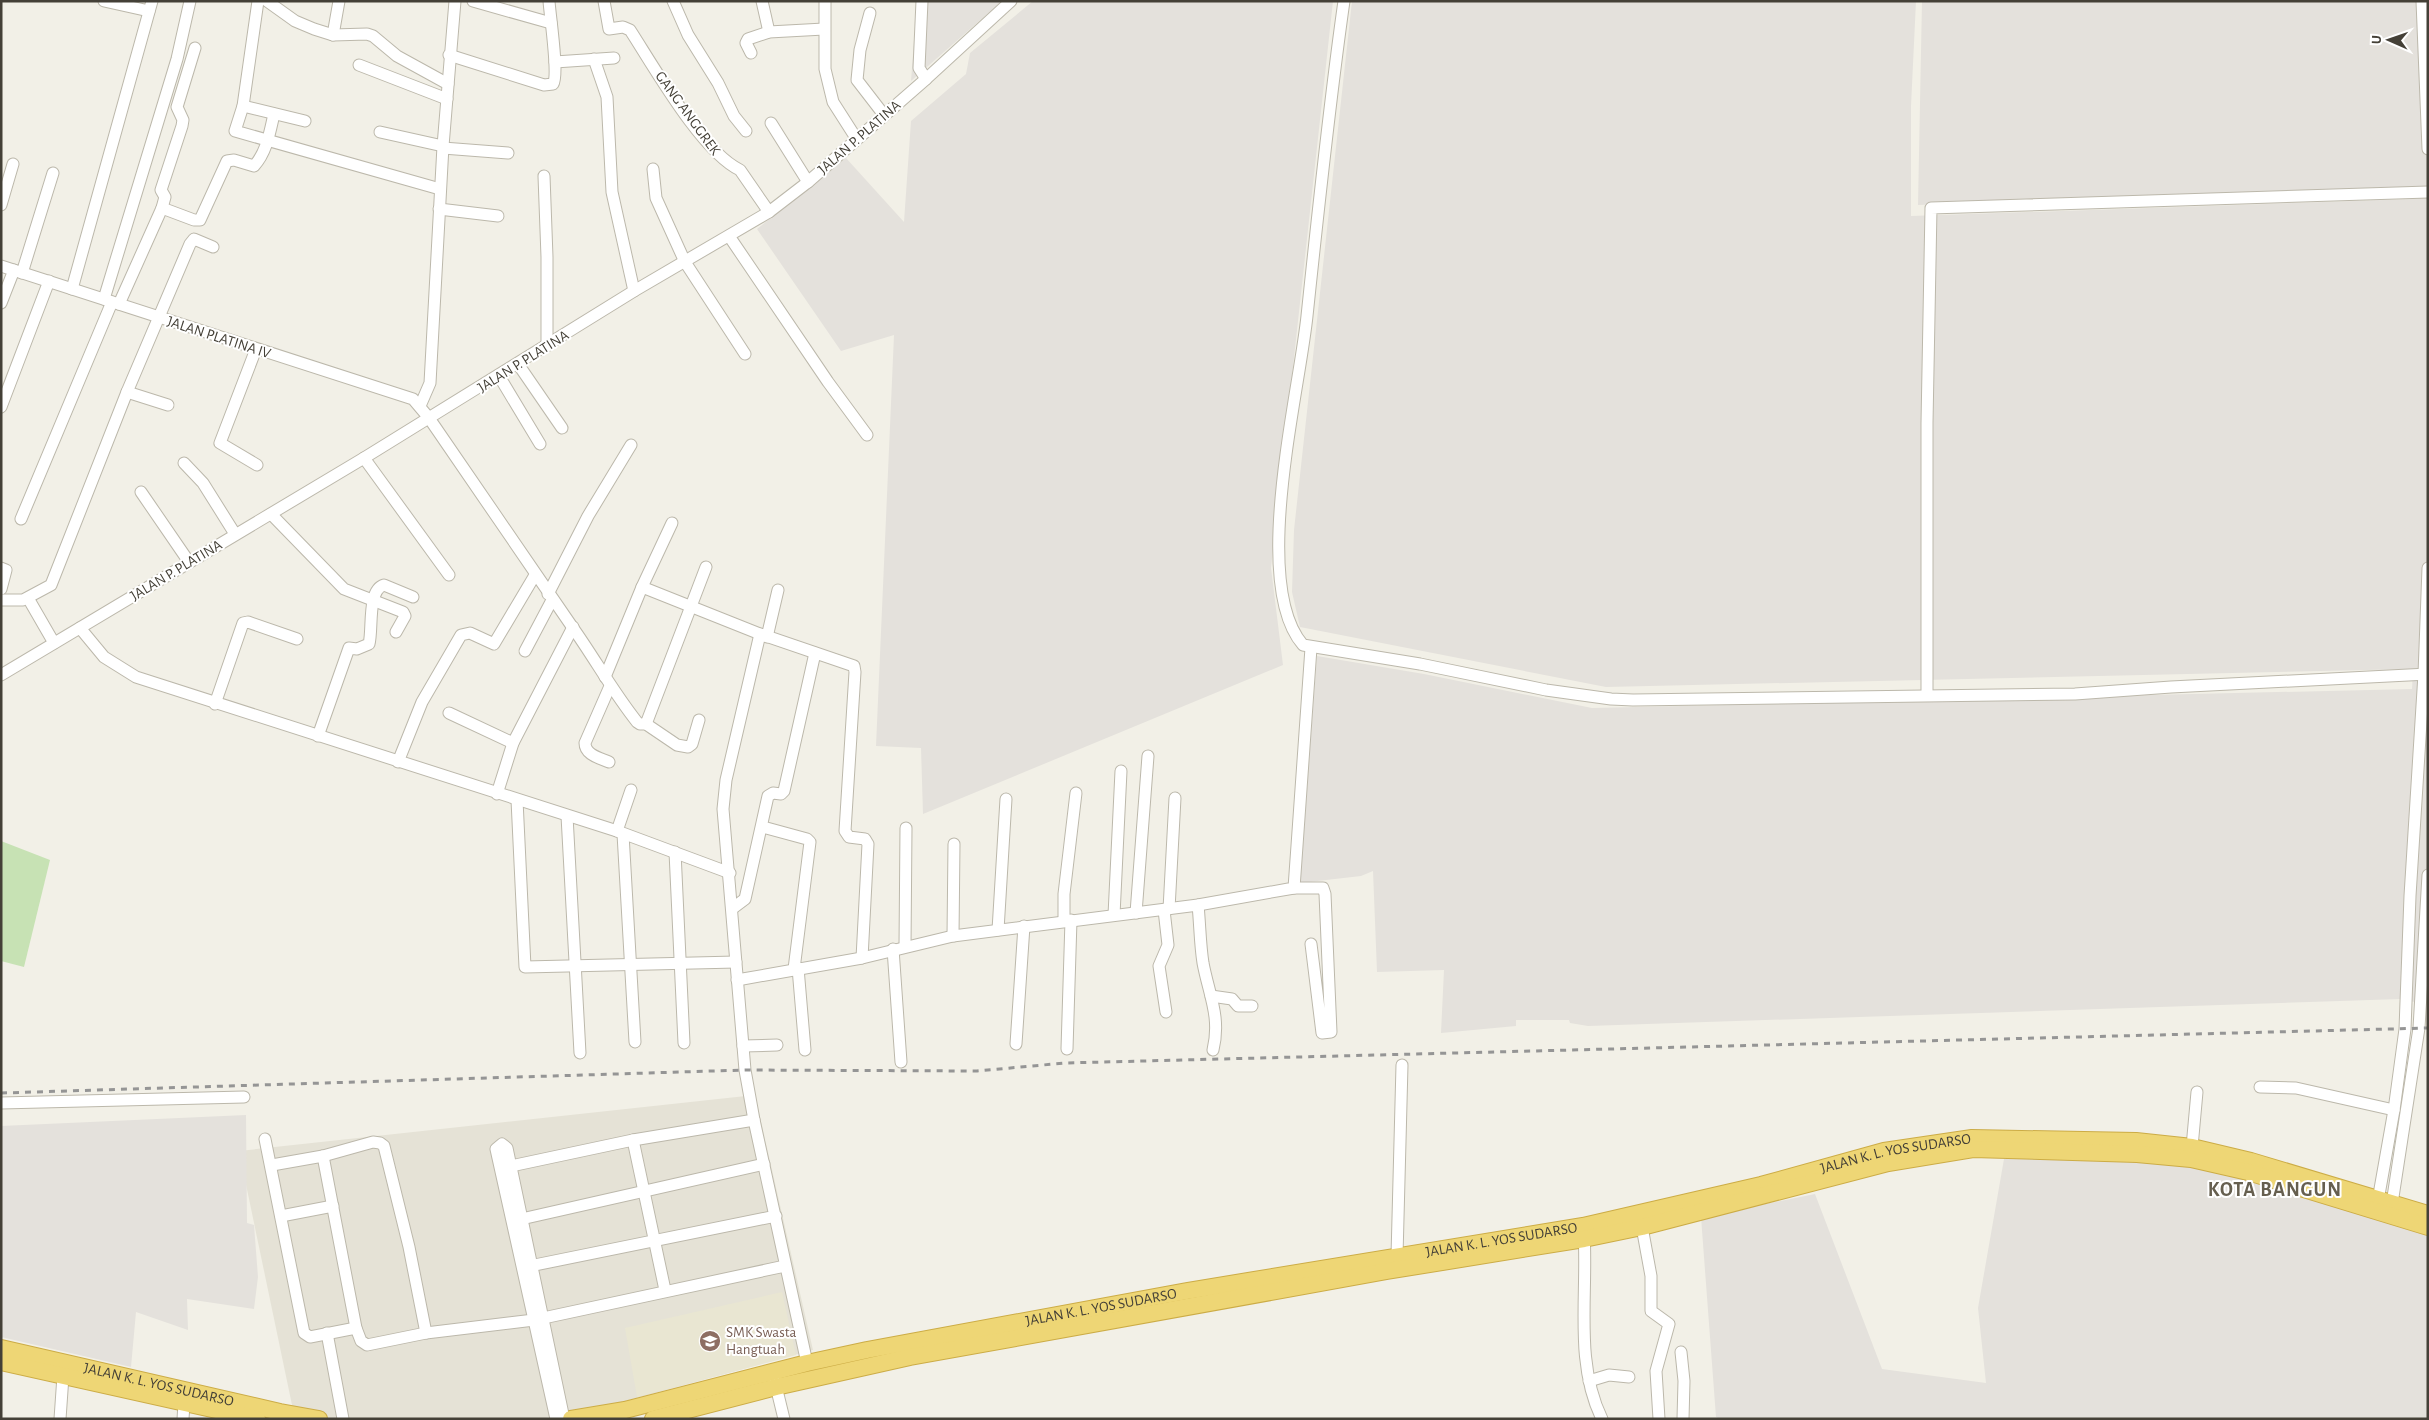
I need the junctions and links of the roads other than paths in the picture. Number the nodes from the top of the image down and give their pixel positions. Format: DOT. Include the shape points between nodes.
graph roads {
  1 [pos="104,1"];
  2 [pos="190,1"];
  3 [pos="258,1"];
  4 [pos="267,1"];
  5 [pos="339,1"];
  6 [pos="455,1"];
  7 [pos="473,1"];
  8 [pos="549,1"];
  9 [pos="604,1"];
  10 [pos="673,1"];
  11 [pos="762,1"];
  12 [pos="825,1"];
  13 [pos="922,1"];
  14 [pos="1011,1"];
  15 [pos="1344,1"];
  16 [pos="2422,1"];
  17 [pos="151,6"];
  18 [pos="870,13"];
  19 [pos="551,23"];
  20 [pos="824,29"];
  21 [pos="769,32"];
  22 [pos="333,34"];
  23 [pos="2426,40"];
  24 [pos="195,48"];
  25 [pos="751,53"];
  26 [pos="449,55"];
  27 [pos="614,58"];
  28 [pos="594,59"];
  29 [pos="555,62"];
  30 [pos="359,65"];
  31 [pos="926,79"];
  32 [pos="448,84"];
  33 [pos="447,99"];
  34 [pos="243,106"];
  35 [pos="274,114"];
  36 [pos="884,115"];
  37 [pos="305,121"];
  38 [pos="770,122"];
  39 [pos="746,131"];
  40 [pos="380,132"];
  41 [pos="856,138"];
  42 [pos="268,141"];
  43 [pos="443,147"];
  44 [pos="2428,149"];
  45 [pos="508,153"];
  46 [pos="13,164"];
  47 [pos="653,169"];
  48 [pos="53,173"];
  49 [pos="544,176"];
  50 [pos="808,182"];
  51 [pos="440,189"];
  52 [pos="2428,192"];
  53 [pos="1,205"];
  54 [pos="162,208"];
  55 [pos="439,209"];
  56 [pos="769,212"];
  57 [pos="498,216"];
  58 [pos="729,236"];
  59 [pos="213,247"];
  60 [pos="685,262"];
  61 [pos="1,266"];
  62 [pos="18,271"];
  63 [pos="49,281"];
  64 [pos="72,289"];
  65 [pos="634,291"];
  66 [pos="112,302"];
  67 [pos="1,303"];
  68 [pos="159,318"];
  69 [pos="546,346"];
  70 [pos="256,349"];
  71 [pos="745,354"];
  72 [pos="518,364"];
  73 [pos="498,376"];
  74 [pos="128,392"];
  75 [pos="168,405"];
  76 [pos="420,406"];
  77 [pos="1,407"];
  78 [pos="430,418"];
  79 [pos="562,428"];
  80 [pos="867,435"];
  81 [pos="540,444"];
  82 [pos="631,446"];
  83 [pos="364,458"];
  84 [pos="184,462"];
  85 [pos="257,465"];
  86 [pos="141,492"];
  87 [pos="271,514"];
  88 [pos="22,518"];
  89 [pos="672,523"];
  90 [pos="235,534"];
  91 [pos="189,562"];
  92 [pos="1,568"];
  93 [pos="706,568"];
  94 [pos="2428,568"];
  95 [pos="535,575"];
  96 [pos="449,576"];
  97 [pos="642,587"];
  98 [pos="1,588"];
  99 [pos="778,590"];
  100 [pos="550,597"];
  101 [pos="28,598"];
  102 [pos="413,598"];
  103 [pos="1,600"];
  104 [pos="373,602"];
  105 [pos="691,608"];
  106 [pos="573,627"];
  107 [pos="80,628"];
  108 [pos="396,632"];
  109 [pos="763,636"];
  110 [pos="297,639"];
  111 [pos="54,643"];
  112 [pos="1311,648"];
  113 [pos="525,650"];
  114 [pos="814,653"];
  115 [pos="6,667"];
  116 [pos="2426,674"];
  117 [pos="1,675"];
  118 [pos="608,681"];
  119 [pos="1927,695"];
  120 [pos="215,704"];
  121 [pos="449,713"];
  122 [pos="699,720"];
  123 [pos="646,724"];
  124 [pos="318,736"];
  125 [pos="514,743"];
  126 [pos="1148,756"];
  127 [pos="398,762"];
  128 [pos="609,762"];
  129 [pos="1120,771"];
  130 [pos="631,790"];
  131 [pos="1076,793"];
  132 [pos="497,794"];
  133 [pos="1175,798"];
  134 [pos="1006,799"];
  135 [pos="517,800"];
  136 [pos="567,816"];
  137 [pos="763,828"];
  138 [pos="906,828"];
  139 [pos="620,832"];
  140 [pos="954,844"];
  141 [pos="674,852"];
  142 [pos="730,873"];
  143 [pos="2428,875"];
  144 [pos="1294,888"];
  145 [pos="1198,906"];
  146 [pos="733,908"];
  147 [pos="1166,909"];
  148 [pos="1136,912"];
  149 [pos="1114,915"];
  150 [pos="1067,921"];
  151 [pos="1024,926"];
  152 [pos="998,930"];
  153 [pos="952,936"];
  154 [pos="1311,944"];
  155 [pos="899,948"];
  156 [pos="862,958"];
  157 [pos="736,962"];
  158 [pos="630,964"];
  159 [pos="575,965"];
  160 [pos="679,965"];
  161 [pos="796,968"];
  162 [pos="737,980"];
  163 [pos="1211,996"];
  164 [pos="1252,1006"];
  165 [pos="1166,1012"];
  166 [pos="635,1042"];
  167 [pos="684,1043"];
  168 [pos="1016,1044"];
  169 [pos="777,1045"];
  170 [pos="743,1046"];
  171 [pos="1067,1049"];
  172 [pos="805,1050"];
  173 [pos="1213,1050"];
  174 [pos="580,1054"];
  175 [pos="901,1062"];
  176 [pos="1402,1065"];
  177 [pos="2260,1087"];
  178 [pos="2197,1092"];
  179 [pos="244,1097"];
  180 [pos="1,1103"];
  181 [pos="2394,1110"];
  182 [pos="754,1120"];
  183 [pos="265,1139"];
  184 [pos="633,1140"];
  185 [pos="2192,1147"];
  186 [pos="324,1156"];
  187 [pos="764,1164"];
  188 [pos="272,1165"];
  189 [pos="511,1166"];
  190 [pos="644,1191"];
  191 [pos="333,1206"];
  192 [pos="2384,1208"];
  193 [pos="2428,1214"];
  194 [pos="281,1216"];
  195 [pos="776,1216"];
  196 [pos="517,1220"];
  197 [pos="1642,1227"];
  198 [pos="2428,1227"];
  199 [pos="1584,1233"];
  200 [pos="654,1241"];
  201 [pos="1397,1256"];
  202 [pos="786,1266"];
  203 [pos="528,1267"];
  204 [pos="665,1290"];
  205 [pos="539,1319"];
  206 [pos="356,1328"];
  207 [pos="327,1333"];
  208 [pos="426,1333"];
  209 [pos="1,1348"];
  210 [pos="1681,1352"];
  211 [pos="1,1362"];
  212 [pos="808,1363"];
  213 [pos="63,1376"];
  214 [pos="1629,1377"];
  215 [pos="774,1379"];
  216 [pos="1589,1381"];
  217 [pos="183,1411"];
  218 [pos="60,1419"];
  219 [pos="257,1419"];
  220 [pos="319,1419"];
  221 [pos="343,1419"];
  222 [pos="556,1419"];
  223 [pos="564,1419"];
  224 [pos="571,1419"];
  225 [pos="653,1419"];
  226 [pos="784,1419"];
  227 [pos="1602,1419"];
  228 [pos="1659,1419"];
  229 [pos="1683,1419"];
  1 -- 17 [label="street"];
  2 -- 66 [label="street"];
  3 -- 34 [label="street"];
  4 -- 22 [label="street" via="295,21"];
  5 -- 22 [label="street"];
  6 -- 26 [label="street"];
  7 -- 19 [label="street"];
  8 -- 19 [label="street"];
  9 -- 56 [label="street, GANG ANGGREK" via="609,29 623,27 630,30 709,146 732,167 740,170"];
  10 -- 39 [label="street" via="688,35 734,116"];
  11 -- 21 [label="street"];
  12 -- 20 [label="street"];
  13 -- 31 [label="street" via="919,68"];
  14 -- 31 [label="street, JALAN P. PLATINA"];
  15 -- 112 [label="street" via="1281,512 1280,566 1285,610 1296,637"];
  16 -- 23 [label="street"];
  17 -- 64 [label="street"];
  18 -- 36 [label="street" via="860,50 857,80"];
  19 -- 29 [label="street"];
  20 -- 21 [label="street"];
  20 -- 41 [label="street" via="825,69 833,102"];
  21 -- 25 [label="street" via="746,42"];
  22 -- 32 [label="street" via="373,36 397,56"];
  23 -- 44 [label="street"];
  24 -- 54 [label="street" via="177,107 183,122 161,190 165,198"];
  26 -- 29 [label="street" via="549,85 555,81"];
  26 -- 32 [label="street"];
  27 -- 28 [label="street"];
  28 -- 29 [label="street"];
  28 -- 65 [label="street" via="607,96 612,192"];
  30 -- 33 [label="street"];
  31 -- 36 [label="street, JALAN P. PLATINA"];
  32 -- 33 [label="street"];
  33 -- 43 [label="street"];
  34 -- 35 [label="street"];
  34 -- 42 [label="street" via="235,131"];
  35 -- 37 [label="street"];
  35 -- 42 [label="street"];
  36 -- 41 [label="street, JALAN P. PLATINA"];
  38 -- 50 [label="street"];
  40 -- 43 [label="street"];
  41 -- 50 [label="street, JALAN P. PLATINA"];
  42 -- 51 [label="street"];
  42 -- 54 [label="street" via="254,166 227,161 199,221"];
  43 -- 45 [label="street"];
  43 -- 51 [label="street"];
  46 -- 53 [label="street"];
  47 -- 60 [label="street" via="656,198"];
  48 -- 62 [label="street"];
  49 -- 69 [label="street"];
  50 -- 56 [label="street, JALAN P. PLATINA"];
  51 -- 55 [label="street"];
  52 -- 119 [label="street" via="1931,208"];
  54 -- 66 [label="street"];
  55 -- 57 [label="street"];
  55 -- 76 [label="street" via="430,383"];
  56 -- 58 [label="street, JALAN P. PLATINA"];
  58 -- 60 [label="street, JALAN P. PLATINA"];
  58 -- 80 [label="street"];
  59 -- 68 [label="street" via="192,240"];
  60 -- 65 [label="street, JALAN P. PLATINA"];
  60 -- 71 [label="street"];
  61 -- 62 [label="street, JALAN PLATINA IV"];
  62 -- 63 [label="street, JALAN PLATINA IV"];
  62 -- 67 [label="street"];
  63 -- 64 [label="street, JALAN PLATINA IV"];
  63 -- 77 [label="street"];
  64 -- 66 [label="street, JALAN PLATINA IV"];
  65 -- 69 [label="street, JALAN P. PLATINA"];
  66 -- 68 [label="street, JALAN PLATINA IV"];
  66 -- 88 [label="street"];
  68 -- 70 [label="street, JALAN PLATINA IV"];
  68 -- 74 [label="street"];
  69 -- 72 [label="street, JALAN P. PLATINA"];
  70 -- 76 [label="street, JALAN PLATINA IV" via="413,399"];
  70 -- 85 [label="street" via="220,443"];
  72 -- 73 [label="street, JALAN P. PLATINA"];
  72 -- 79 [label="street"];
  73 -- 78 [label="street, JALAN P. PLATINA"];
  73 -- 81 [label="street"];
  74 -- 75 [label="street"];
  74 -- 101 [label="street" via="51,585"];
  76 -- 78 [label="street, JALAN PLATINA IV"];
  78 -- 83 [label="street, JALAN P. PLATINA"];
  78 -- 95 [label="street, JALAN PLATINA IV"];
  82 -- 100 [label="street" via="588,516"];
  83 -- 87 [label="street, JALAN P. PLATINA"];
  83 -- 96 [label="street"];
  84 -- 90 [label="street" via="203,482"];
  86 -- 91 [label="street"];
  87 -- 90 [label="street, JALAN P. PLATINA"];
  87 -- 104 [label="street" via="344,590"];
  89 -- 97 [label="street"];
  90 -- 91 [label="street, JALAN P. PLATINA"];
  91 -- 107 [label="street, JALAN P. PLATINA"];
  92 -- 98 [label="street" via="6,570"];
  93 -- 105 [label="street"];
  94 -- 116 [label="street"];
  95 -- 100 [label="street, JALAN PLATINA IV"];
  95 -- 127 [label="street" via="494,644 470,633 461,635 422,702"];
  97 -- 105 [label="street"];
  97 -- 118 [label="street"];
  99 -- 109 [label="street"];
  100 -- 106 [label="street, JALAN PLATINA IV"];
  100 -- 113 [label="street"];
  101 -- 103 [label="street"];
  101 -- 111 [label="street"];
  102 -- 104 [label="street" via="384,585 378,588"];
  104 -- 108 [label="street" via="403,612 405,616"];
  104 -- 124 [label="street" via="369,644 357,649 349,648"];
  105 -- 109 [label="street"];
  105 -- 123 [label="street"];
  106 -- 118 [label="street, JALAN PLATINA IV"];
  106 -- 125 [label="street"];
  107 -- 111 [label="street, JALAN P. PLATINA"];
  107 -- 120 [label="street" via="104,657 120,668 136,677"];
  109 -- 114 [label="street"];
  109 -- 142 [label="street" via="724,795"];
  110 -- 120 [label="street" via="243,623"];
  111 -- 115 [label="street, JALAN P. PLATINA"];
  112 -- 119 [label="street" via="1611,699"];
  112 -- 144 [label="street"];
  114 -- 137 [label="street" via="784,791 768,796"];
  114 -- 156 [label="street" via="850,664 855,672 845,832 849,837 865,839 868,844"];
  115 -- 117 [label="street, JALAN P. PLATINA"];
  116 -- 119 [label="street" via="2075,694"];
  116 -- 181 [label="street" via="2410,896 2405,1029"];
  118 -- 123 [label="street, JALAN PLATINA IV" via="637,722"];
  118 -- 128 [label="street" via="585,748"];
  120 -- 124 [label="street"];
  121 -- 125 [label="street"];
  122 -- 123 [label="street, JALAN PLATINA IV" via="692,744 688,747 677,745"];
  124 -- 127 [label="street"];
  125 -- 132 [label="street"];
  126 -- 148 [label="street"];
  127 -- 132 [label="street"];
  129 -- 149 [label="street"];
  130 -- 139 [label="street"];
  131 -- 150 [label="street" via="1064,894"];
  132 -- 135 [label="street"];
  133 -- 147 [label="street"];
  134 -- 152 [label="street"];
  135 -- 136 [label="street"];
  135 -- 159 [label="street" via="525,967"];
  136 -- 139 [label="street"];
  136 -- 159 [label="street"];
  137 -- 146 [label="street" via="745,898"];
  137 -- 161 [label="street" via="810,842"];
  138 -- 155 [label="street"];
  139 -- 141 [label="street"];
  139 -- 158 [label="street"];
  140 -- 153 [label="street"];
  141 -- 142 [label="street"];
  141 -- 160 [label="street"];
  142 -- 146 [label="street"];
  143 -- 192 [label="street" via="2420,1028"];
  144 -- 145 [label="street"];
  144 -- 154 [label="street" via="1318,887 1323,888 1325,894 1331,1032 1322,1033"];
  145 -- 147 [label="street"];
  145 -- 163 [label="street" via="1203,963"];
  146 -- 157 [label="street"];
  147 -- 148 [label="street"];
  147 -- 165 [label="street" via="1168,945 1159,966"];
  148 -- 149 [label="street"];
  149 -- 150 [label="street"];
  150 -- 151 [label="street"];
  150 -- 171 [label="street"];
  151 -- 152 [label="street"];
  151 -- 168 [label="street"];
  152 -- 153 [label="street"];
  153 -- 155 [label="street"];
  155 -- 156 [label="street"];
  155 -- 175 [label="street"];
  156 -- 161 [label="street"];
  157 -- 160 [label="street"];
  157 -- 162 [label="street"];
  158 -- 159 [label="street"];
  158 -- 160 [label="street"];
  158 -- 166 [label="street"];
  159 -- 174 [label="street"];
  160 -- 167 [label="street"];
  161 -- 162 [label="street"];
  161 -- 172 [label="street"];
  162 -- 170 [label="street"];
  163 -- 164 [label="street" via="1232,999 1238,1006"];
  163 -- 173 [label="street" via="1217,1021"];
  169 -- 170 [label="street"];
  170 -- 182 [label="street"];
  176 -- 201 [label="street"];
  177 -- 181 [label="street" via="2296,1088"];
  178 -- 185 [label="street"];
  179 -- 180 [label="street"];
  181 -- 192 [label="street"];
  182 -- 184 [label="street"];
  182 -- 187 [label="street"];
  183 -- 188 [label="street"];
  184 -- 189 [label="street"];
  184 -- 190 [label="street"];
  185 -- 192 [label="highway, JALAN K. L. YOS SUDARSO" via="2251,1161"];
  185 -- 199 [label="highway, JALAN K. L. YOS SUDARSO" via="2136,1141 1972,1138 1884,1152"];
  186 -- 188 [label="street"];
  186 -- 191 [label="street"];
  186 -- 208 [label="street" via="373,1142 384,1146"];
  187 -- 190 [label="street"];
  187 -- 195 [label="street"];
  188 -- 194 [label="street"];
  189 -- 196 [label="street"];
  189 -- 196 [label="street" via="505,1145 498,1146 496,1149"];
  190 -- 196 [label="street"];
  190 -- 200 [label="street"];
  191 -- 194 [label="street"];
  191 -- 206 [label="street"];
  192 -- 193 [label="highway, JALAN K. L. YOS SUDARSO"];
  192 -- 197 [label="highway, JALAN K. L. YOS SUDARSO" via="2191,1159 2137,1154 1973,1149 1888,1163"];
  192 -- 198 [label="highway, JALAN K. L. YOS SUDARSO"];
  194 -- 207 [label="street" via="304,1333 310,1337"];
  195 -- 200 [label="street"];
  195 -- 202 [label="street"];
  196 -- 203 [label="street"];
  197 -- 199 [label="highway, JALAN K. L. YOS SUDARSO"];
  197 -- 228 [label="street" via="1651,1276 1651,1311 1669,1324 1656,1371"];
  199 -- 201 [label="highway, JALAN K. L. YOS SUDARSO"];
  199 -- 215 [label="highway, JALAN K. L. YOS SUDARSO"];
  199 -- 216 [label="street"];
  200 -- 203 [label="street"];
  200 -- 204 [label="street"];
  201 -- 212 [label="highway, JALAN K. L. YOS SUDARSO" via="1187,1291"];
  202 -- 204 [label="street"];
  202 -- 212 [label="street"];
  203 -- 205 [label="street"];
  204 -- 205 [label="street"];
  205 -- 208 [label="street"];
  205 -- 222 [label="street"];
  205 -- 223 [label="street"];
  206 -- 207 [label="street"];
  206 -- 208 [label="street" via="367,1345"];
  207 -- 221 [label="street"];
  209 -- 220 [label="highway, JALAN K. L. YOS SUDARSO"];
  210 -- 229 [label="street"];
  211 -- 213 [label="highway, JALAN K. L. YOS SUDARSO"];
  212 -- 215 [label="highway, JALAN K. L. YOS SUDARSO"];
  213 -- 217 [label="highway, JALAN K. L. YOS SUDARSO"];
  213 -- 218 [label="street"];
  214 -- 216 [label="street" via="1609,1375"];
  215 -- 224 [label="highway, JALAN K. L. YOS SUDARSO"];
  215 -- 225 [label="highway, JALAN K. L. YOS SUDARSO"];
  215 -- 226 [label="street"];
  216 -- 227 [label="street"];
  217 -- 219 [label="highway, JALAN K. L. YOS SUDARSO"];
}
